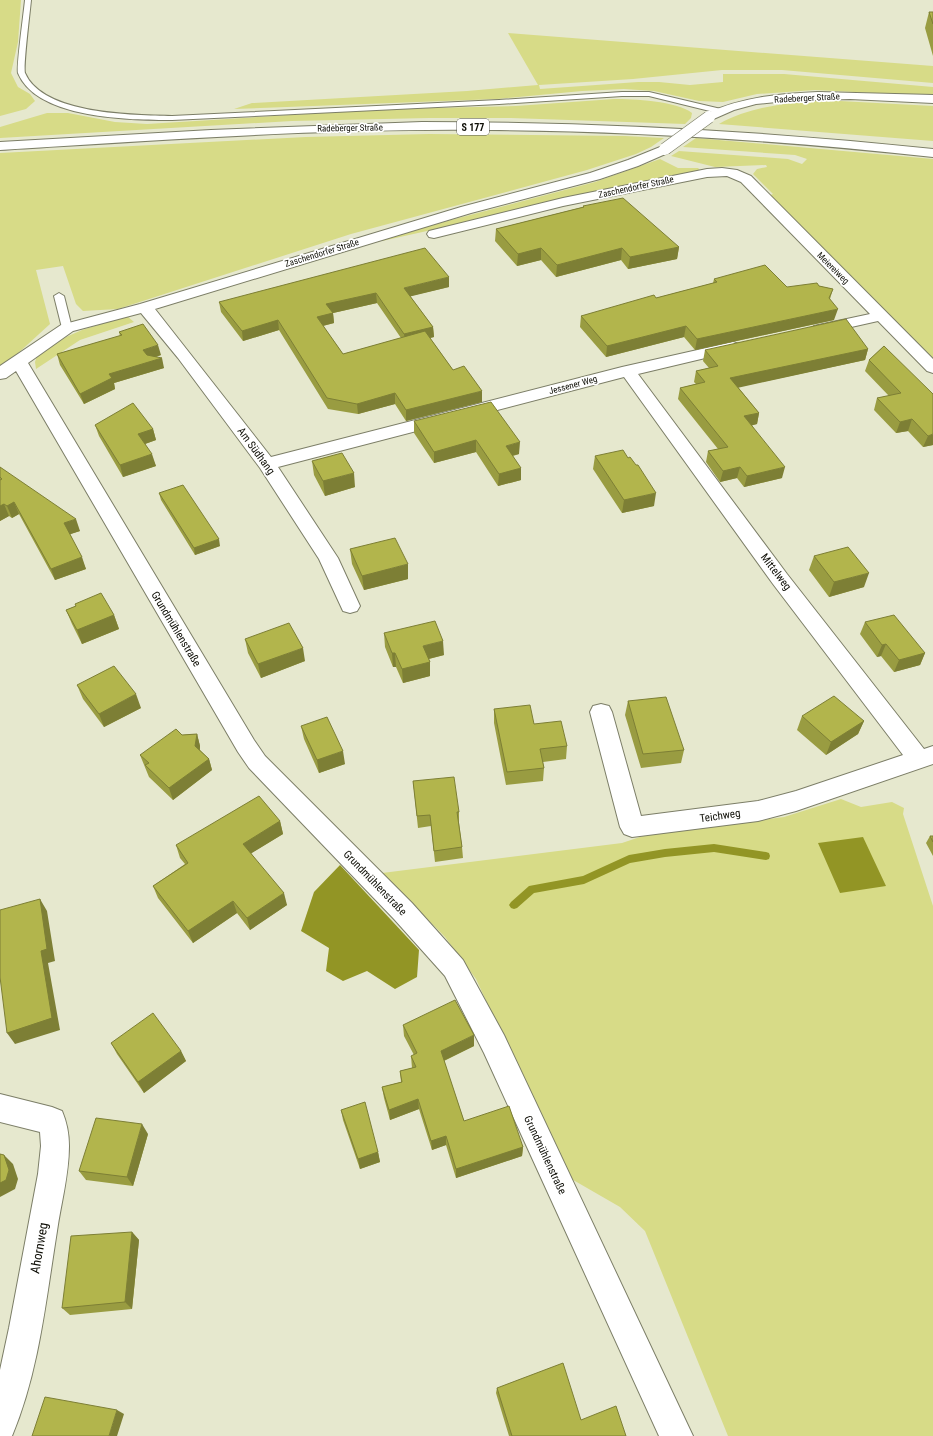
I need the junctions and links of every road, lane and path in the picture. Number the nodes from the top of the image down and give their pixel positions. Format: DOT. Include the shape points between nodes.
graph roads {
  1 [pos="28,0"];
  2 [pos="933,99"];
  3 [pos="714,114"];
  4 [pos="6,146"];
  5 [pos="933,153"];
  6 [pos="730,173"];
  7 [pos="363,240"];
  8 [pos="59,296"];
  9 [pos="145,307"];
  10 [pos="881,316"];
  11 [pos="67,328"];
  12 [pos="805,332"];
  13 [pos="752,343"];
  14 [pos="9,368"];
  15 [pos="933,368"];
  16 [pos="628,371"];
  17 [pos="267,464"];
  18 [pos="350,606"];
  19 [pos="601,712"];
  20 [pos="926,757"];
  21 [pos="0,1108"];
  22 [pos="0,1426"];
  23 [pos="676,1436"];
  1 -- 3 [label="lane" via="21,72 33,90 55,102 88,112 120,117 172,118 648,94 673,99"];
  2 -- 3 [label="main road, Radeberger Straße" via="872,96 790,97 762,100"];
  3 -- 7 [label="main road, Radeberger Straße, bridge" via="665,149 633,163 595,176"];
  4 -- 5 [label="main road, Radeberger Straße / S 177" via="298,130 424,126 714,133"];
  6 -- 7 [label="main road, Zaschendorfer Straße" via="716,171 571,200 379,246"];
  6 -- 10 [label="main road, Meiereiweg" via="746,179"];
  7 -- 9 [label="main road, Zaschendorfer Straße"];
  8 -- 11 [label="lane"];
  9 -- 11 [label="main road, Zaschendorfer Straße"];
  9 -- 17 [label="main road, Am Südhang"];
  10 -- 12 [label="main road"];
  10 -- 15 [label="main road, Meiereiweg"];
  11 -- 14 [label="main road, Zaschendorfer Straße"];
  13 -- 16 [label="main road, Jessener Weg"];
  14 -- 23 [label="main road, Grundmühlenstraße" via="257,762 403,911 454,968 494,1044"];
  16 -- 17 [label="main road, Jessener Weg"];
  16 -- 20 [label="main road, Mittelweg" via="780,579"];
  17 -- 18 [label="main road, Am Südhang" via="328,558"];
  19 -- 20 [label="main road, Teichweg" via="632,827 758,811 796,801"];
  21 -- 22 [label="main road, Ahornweg" via="52,1120 56,1132 52,1173 21,1352"];
}
